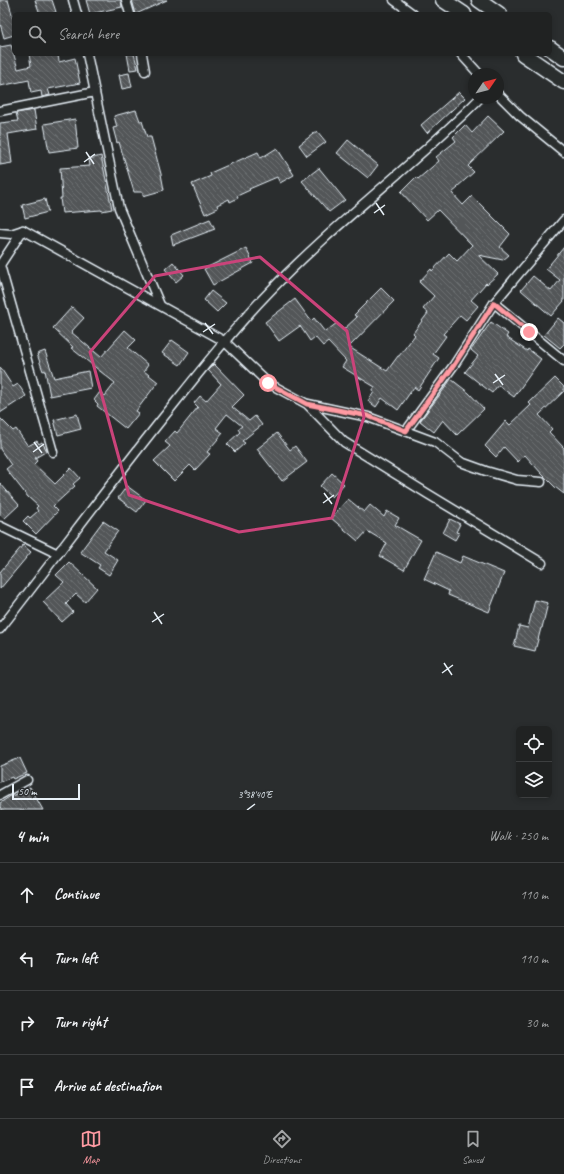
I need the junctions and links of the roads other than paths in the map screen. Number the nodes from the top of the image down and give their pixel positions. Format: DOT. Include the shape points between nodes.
graph roads {
  1 [pos="73,0"];
  2 [pos="126,0"];
  3 [pos="394,0"];
  4 [pos="443,0"];
  5 [pos="479,0"];
  6 [pos="76,12"];
  7 [pos="129,12"];
  8 [pos="410,12"];
  9 [pos="461,12"];
  10 [pos="496,12"];
  11 [pos="552,49"];
  12 [pos="87,56"];
  13 [pos="142,56"];
  14 [pos="463,56"];
  15 [pos="526,56"];
  16 [pos="564,58"];
  17 [pos="474,68"];
  18 [pos="145,71"];
  19 [pos="564,82"];
  20 [pos="95,92"];
  21 [pos="504,100"];
  22 [pos="476,104"];
  23 [pos="0,111"];
  24 [pos="564,152"];
  25 [pos="564,220"];
  26 [pos="23,230"];
  27 [pos="0,233"];
  28 [pos="0,265"];
  29 [pos="494,303"];
  30 [pos="160,305"];
  31 [pos="224,341"];
  32 [pos="564,361"];
  33 [pos="307,404"];
  34 [pos="406,431"];
  35 [pos="53,452"];
  36 [pos="541,482"];
  37 [pos="0,526"];
  38 [pos="60,551"];
  39 [pos="542,563"];
  40 [pos="0,629"];
  41 [pos="27,780"];
  42 [pos="0,795"];
  1 -- 6 [label="street"];
  2 -- 7 [label="street"];
  3 -- 8 [label="street"];
  4 -- 9 [label="highway"];
  5 -- 10 [label="highway"];
  11 -- 16 [label="highway"];
  12 -- 20 [label="street"];
  13 -- 18 [label="street"];
  14 -- 17 [label="street"];
  15 -- 19 [label="highway"];
  20 -- 23 [label="street"];
  20 -- 30 [label="street" via="119,208"];
  21 -- 24 [label="street"];
  22 -- 31 [label="street" via="462,121 350,220"];
  25 -- 29 [label="street"];
  26 -- 27 [label="street" via="11,234"];
  26 -- 28 [label="street"];
  26 -- 30 [label="street"];
  28 -- 35 [label="street"];
  29 -- 32 [label="street"];
  29 -- 34 [label="street" via="454,365"];
  30 -- 31 [label="street"];
  31 -- 33 [label="street" via="268,383"];
  31 -- 38 [label="street"];
  33 -- 34 [label="street" via="368,416"];
  33 -- 39 [label="street" via="344,442"];
  34 -- 36 [label="street" via="435,442 461,462 517,480"];
  37 -- 38 [label="street"];
  38 -- 40 [label="street"];
  41 -- 42 [label="street"];
}
